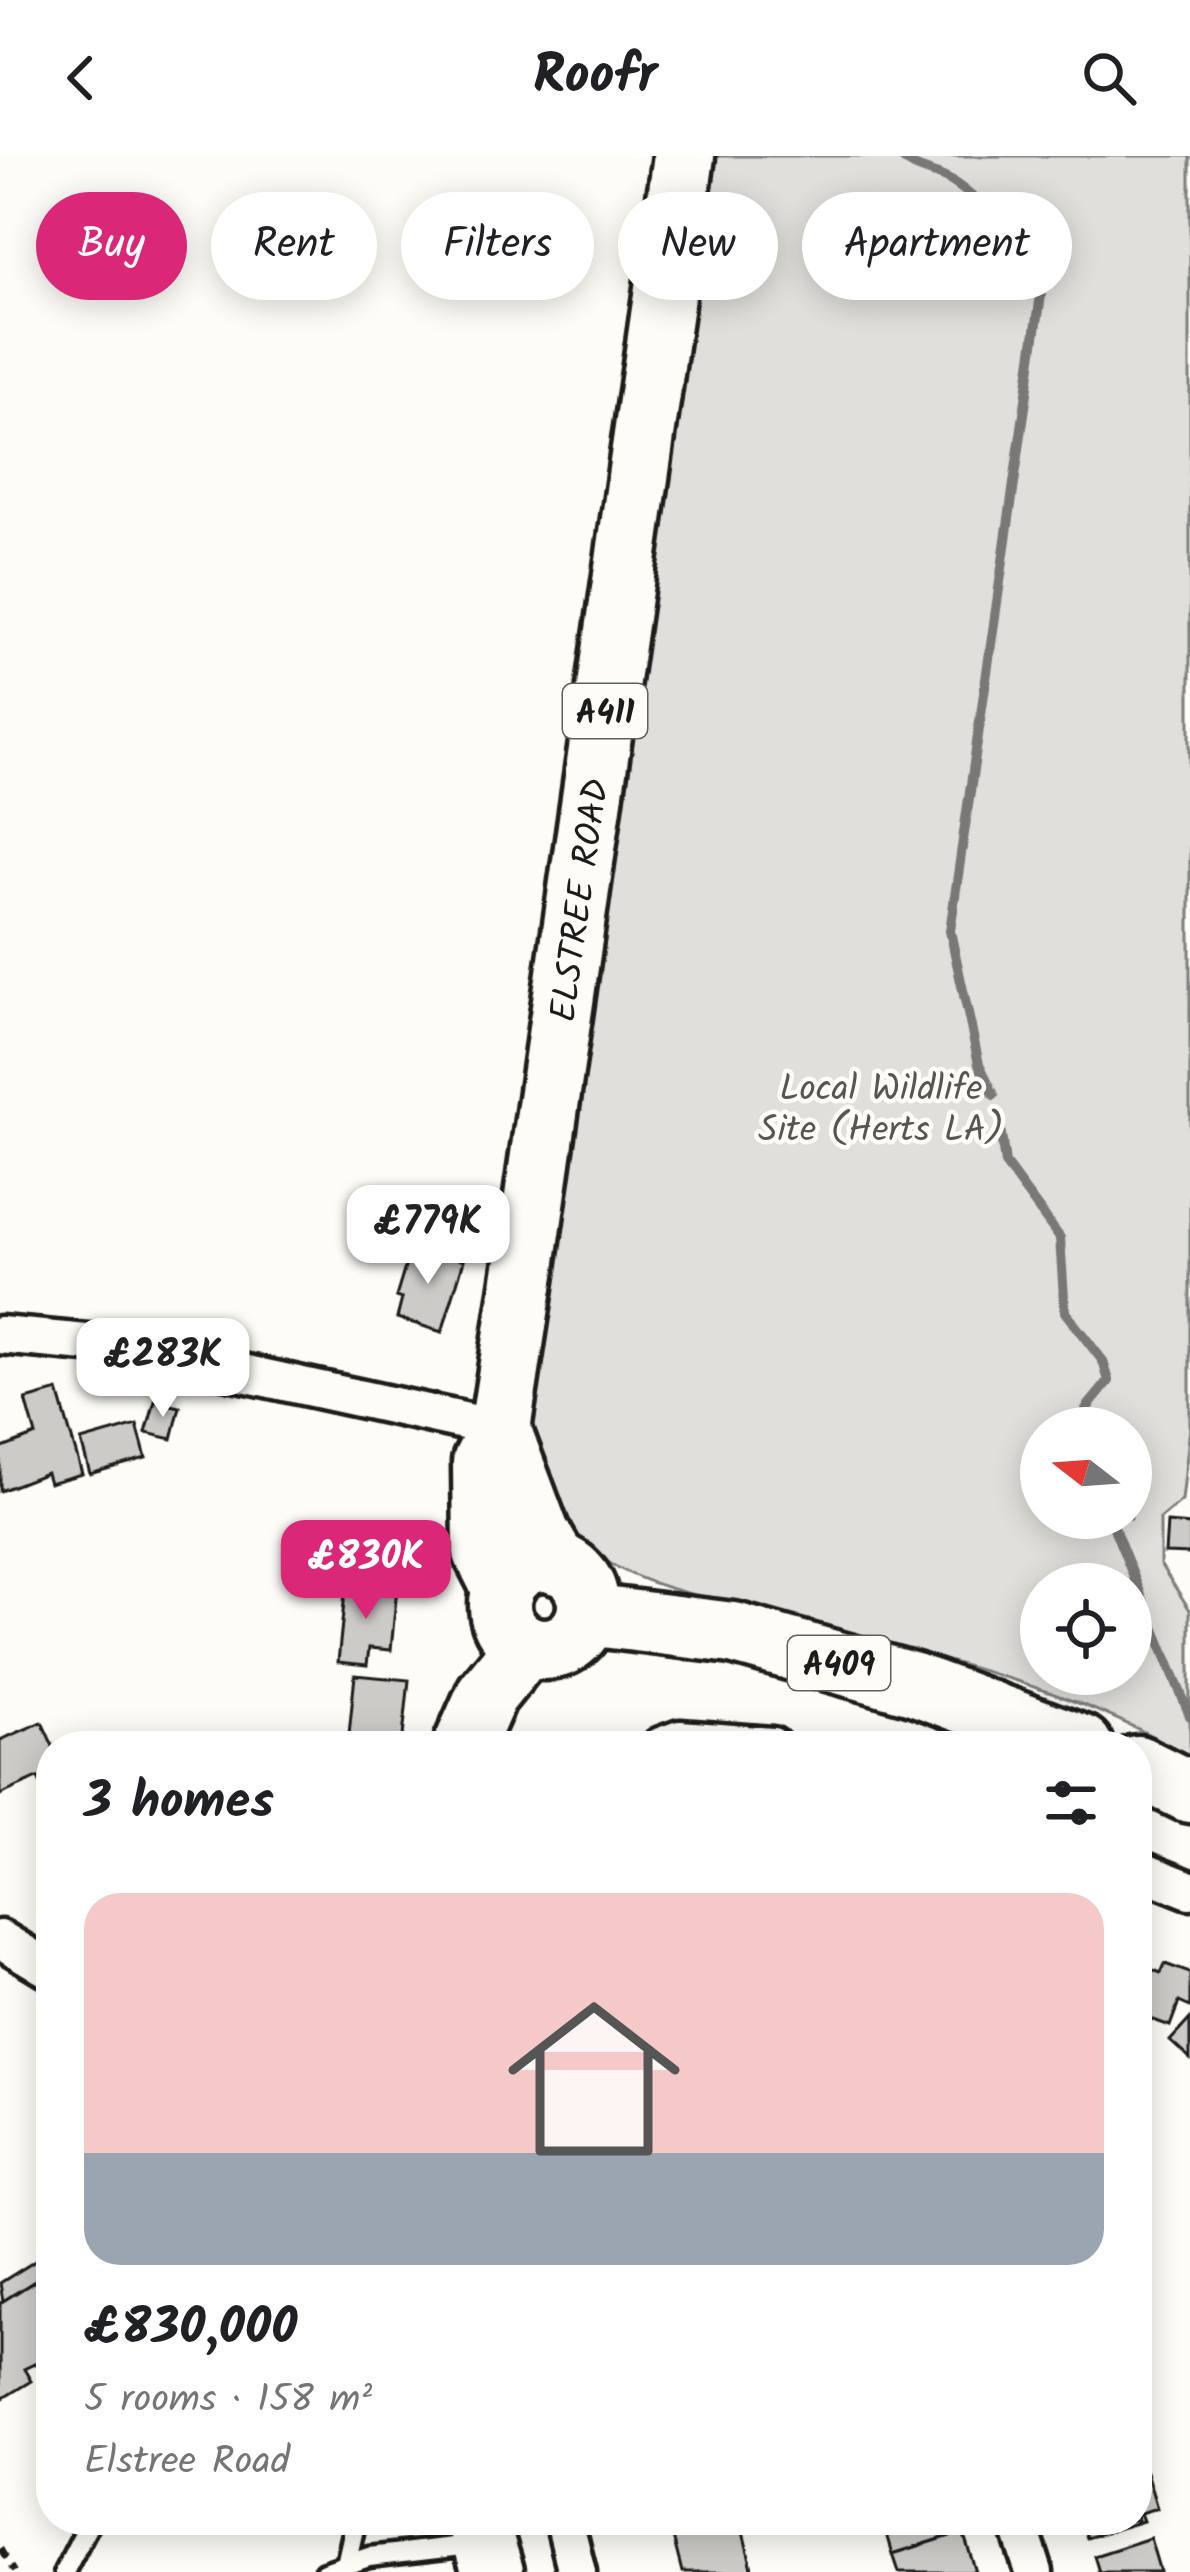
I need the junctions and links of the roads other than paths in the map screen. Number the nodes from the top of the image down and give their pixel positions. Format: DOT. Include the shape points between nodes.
graph roads {
  1 [pos="684,156"];
  2 [pos="0,1335"];
  3 [pos="500,1430"];
  4 [pos="557,1564"];
  5 [pos="503,1589"];
  6 [pos="586,1615"];
  7 [pos="526,1646"];
  8 [pos="471,1731"];
  9 [pos="1041,1731"];
  10 [pos="1152,1773"];
  11 [pos="1190,1792"];
  12 [pos="1152,1875"];
  13 [pos="1190,1890"];
  14 [pos="0,1940"];
  15 [pos="36,1961"];
  16 [pos="83,2535"];
  17 [pos="568,2535"];
  18 [pos="1022,2535"];
  19 [pos="484,2545"];
  20 [pos="360,2564"];
  21 [pos="64,2572"];
  22 [pos="324,2572"];
  23 [pos="578,2572"];
  24 [pos="1034,2572"];
  1 -- 3 [label="main road, ELSTREE ROAD / A411"];
  2 -- 3 [label="street" via="119,1346"];
  3 -- 4 [label="main road, ELSTREE ROAD / A411"];
  3 -- 5 [label="main road, ELSTREE ROAD / A411" via="483,1462 482,1516 484,1552"];
  4 -- 5 [label="main road" via="523,1567"];
  4 -- 6 [label="main road, ELSTREE ROAD / A411" via="582,1583"];
  5 -- 7 [label="main road, ELSTREE ROAD / A411" via="502,1619"];
  6 -- 7 [label="main road" via="566,1644"];
  6 -- 9 [label="main road, A409" via="733,1633 914,1684"];
  7 -- 8 [label="main road" via="487,1694"];
  10 -- 11 [label="main road"];
  12 -- 13 [label="street"];
  14 -- 15 [label="street"];
  16 -- 21 [label="lane"];
  17 -- 23 [label="street"];
  18 -- 24 [label="street"];
  19 -- 20 [label="lane"];
  20 -- 22 [label="lane"];
}
